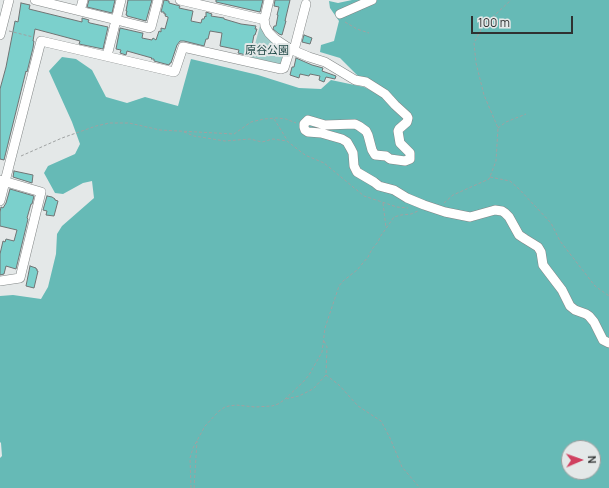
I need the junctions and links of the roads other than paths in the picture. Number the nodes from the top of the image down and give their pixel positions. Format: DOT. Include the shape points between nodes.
graph roads {
  1 [pos="9,0"];
  2 [pos="35,0"];
  3 [pos="83,0"];
  4 [pos="121,0"];
  5 [pos="158,0"];
  6 [pos="180,0"];
  7 [pos="269,0"];
  8 [pos="372,0"];
  9 [pos="194,1"];
  10 [pos="46,2"];
  11 [pos="306,4"];
  12 [pos="80,11"];
  13 [pos="340,14"];
  14 [pos="264,18"];
  15 [pos="116,20"];
  16 [pos="3,33"];
  17 [pos="292,50"];
  18 [pos="107,56"];
  19 [pos="3,180"];
  20 [pos="0,201"];
  21 [pos="0,281"];
  22 [pos="609,343"];
  1 -- 16 [label="street"];
  2 -- 10 [label="street"];
  3 -- 12 [label="street"];
  4 -- 15 [label="street"];
  5 -- 15 [label="street" via="149,28"];
  6 -- 9 [label="street"];
  7 -- 14 [label="street"];
  8 -- 13 [label="street"];
  9 -- 14 [label="street"];
  10 -- 12 [label="street"];
  11 -- 17 [label="street"];
  12 -- 15 [label="street"];
  14 -- 17 [label="street" via="269,33"];
  15 -- 18 [label="street"];
  17 -- 18 [label="street" via="282,69 184,46 174,72"];
  17 -- 22 [label="street" via="325,62 385,94 408,118 398,131 400,143 410,153 410,159 390,160 386,156 375,155 366,131 354,124 325,125 308,120 304,125 305,130 337,137 347,142 353,153 357,172 379,186 394,190 407,198 436,210 470,217 495,210 505,213 519,235 538,247 543,265 562,290 570,306 589,316 603,340"];
  18 -- 19 [label="street" via="41,41"];
  19 -- 20 [label="street"];
  19 -- 21 [label="street" via="41,192 20,278"];
}
